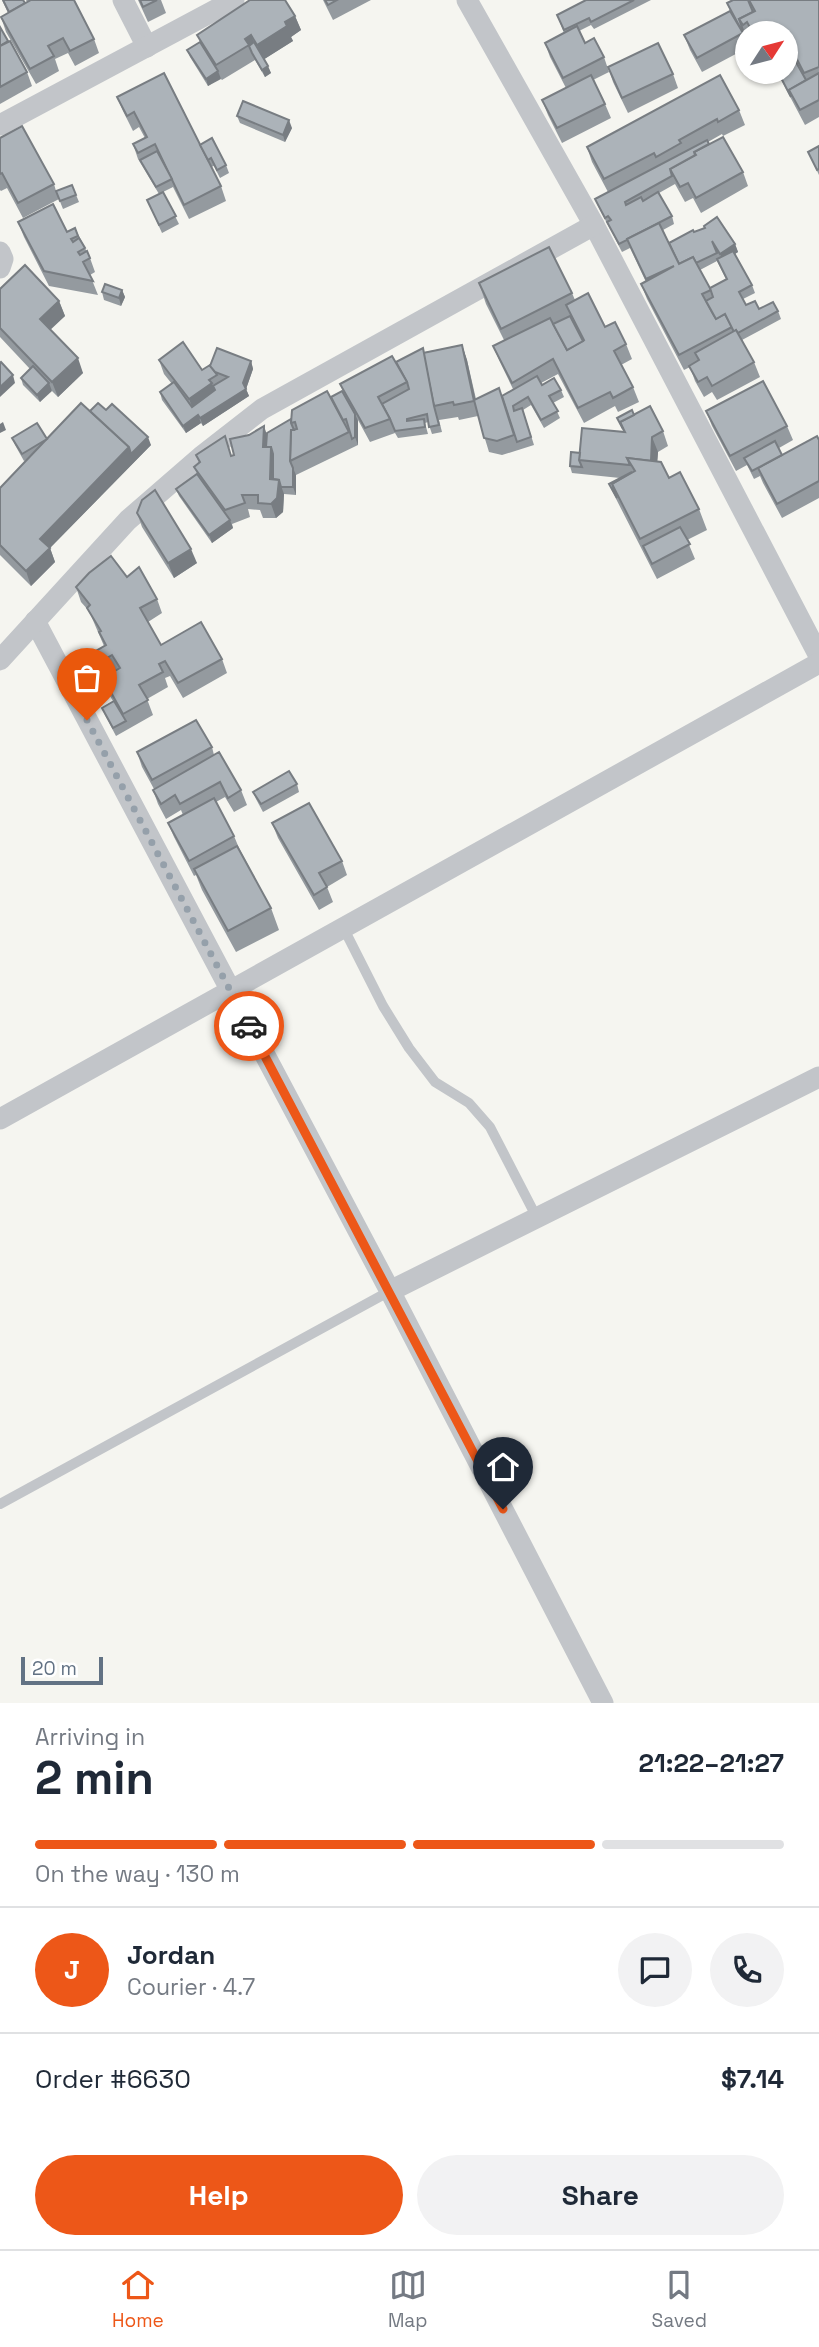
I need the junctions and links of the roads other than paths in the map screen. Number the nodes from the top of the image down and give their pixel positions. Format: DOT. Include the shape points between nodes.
graph roads {
  1 [pos="124,0"];
  2 [pos="234,0"];
  3 [pos="467,0"];
  4 [pos="147,47"];
  5 [pos="0,125"];
  6 [pos="594,225"];
  7 [pos="0,253"];
  8 [pos="0,268"];
  9 [pos="35,621"];
  10 [pos="819,656"];
  11 [pos="0,660"];
  12 [pos="819,663"];
  13 [pos="343,928"];
  14 [pos="230,990"];
  15 [pos="819,1077"];
  16 [pos="0,1119"];
  17 [pos="537,1218"];
  18 [pos="390,1291"];
  19 [pos="0,1504"];
  20 [pos="603,1703"];
  1 -- 4 [label="street"];
  2 -- 4 [label="street"];
  3 -- 6 [label="street"];
  4 -- 5 [label="street"];
  6 -- 9 [label="street" via="262,409 128,520"];
  6 -- 10 [label="street"];
  7 -- 8 [label="street"];
  9 -- 11 [label="street"];
  9 -- 14 [label="street"];
  12 -- 13 [label="street"];
  13 -- 14 [label="street"];
  13 -- 17 [label="lane" via="409,1048 435,1082 469,1103 490,1127"];
  14 -- 16 [label="street"];
  14 -- 18 [label="street"];
  15 -- 17 [label="street"];
  17 -- 18 [label="street"];
  18 -- 19 [label="lane"];
  18 -- 20 [label="street"];
}
